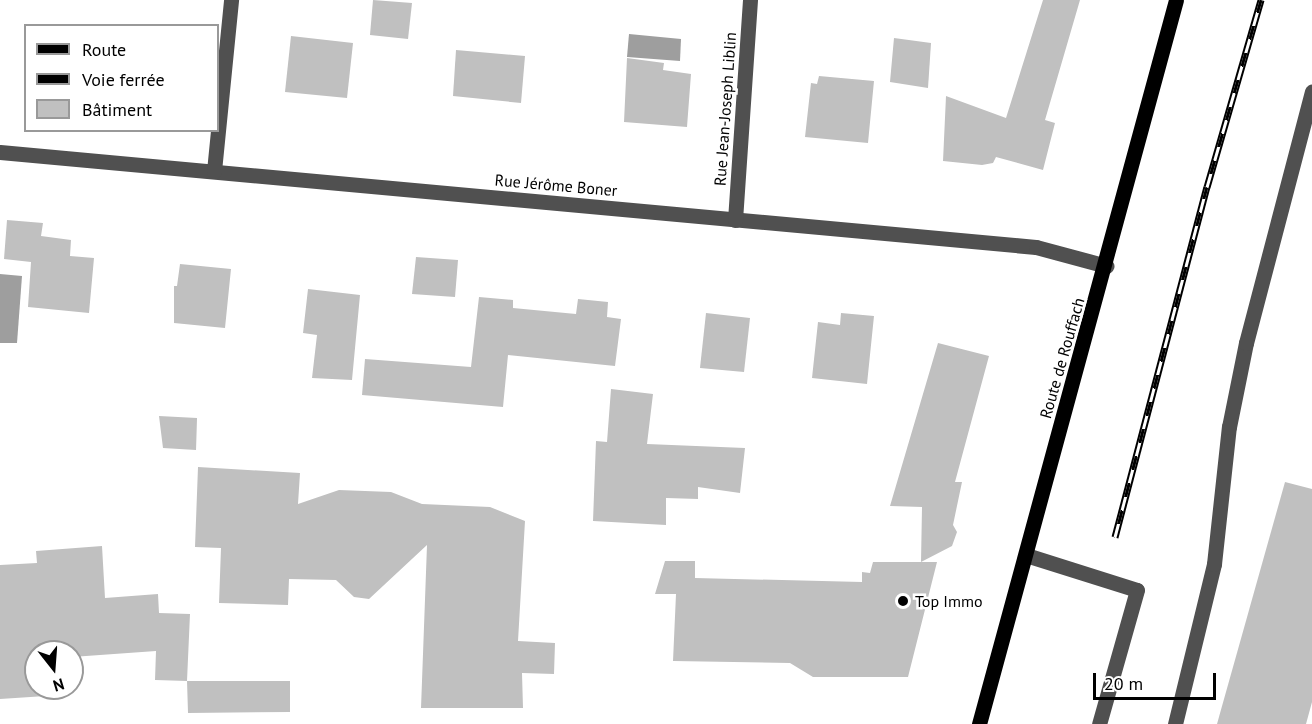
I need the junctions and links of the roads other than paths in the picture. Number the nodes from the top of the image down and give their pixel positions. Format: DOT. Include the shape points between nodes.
graph roads {
  1 [pos="231,0"];
  2 [pos="750,0"];
  3 [pos="1176,0"];
  4 [pos="1312,91"];
  5 [pos="219,121"];
  6 [pos="218,132"];
  7 [pos="0,152"];
  8 [pos="214,171"];
  9 [pos="735,220"];
  10 [pos="1107,266"];
  11 [pos="1026,555"];
  12 [pos="979,724"];
  13 [pos="1099,724"];
  14 [pos="1175,724"];
  1 -- 5 [label="street"];
  2 -- 9 [label="street, Rue Jean-Joseph Liblin"];
  3 -- 10 [label="main road, Route de Rouffach"];
  4 -- 14 [label="street" via="1246,343 1229,427 1214,564"];
  6 -- 8 [label="street"];
  7 -- 8 [label="street, Rue Jérôme Boner"];
  8 -- 9 [label="street, Rue Jérôme Boner"];
  9 -- 10 [label="street, Rue Jérôme Boner" via="1036,247"];
  10 -- 11 [label="main road, Route de Rouffach"];
  11 -- 12 [label="main road, Route de Rouffach"];
  11 -- 13 [label="street" via="1137,590"];
}
